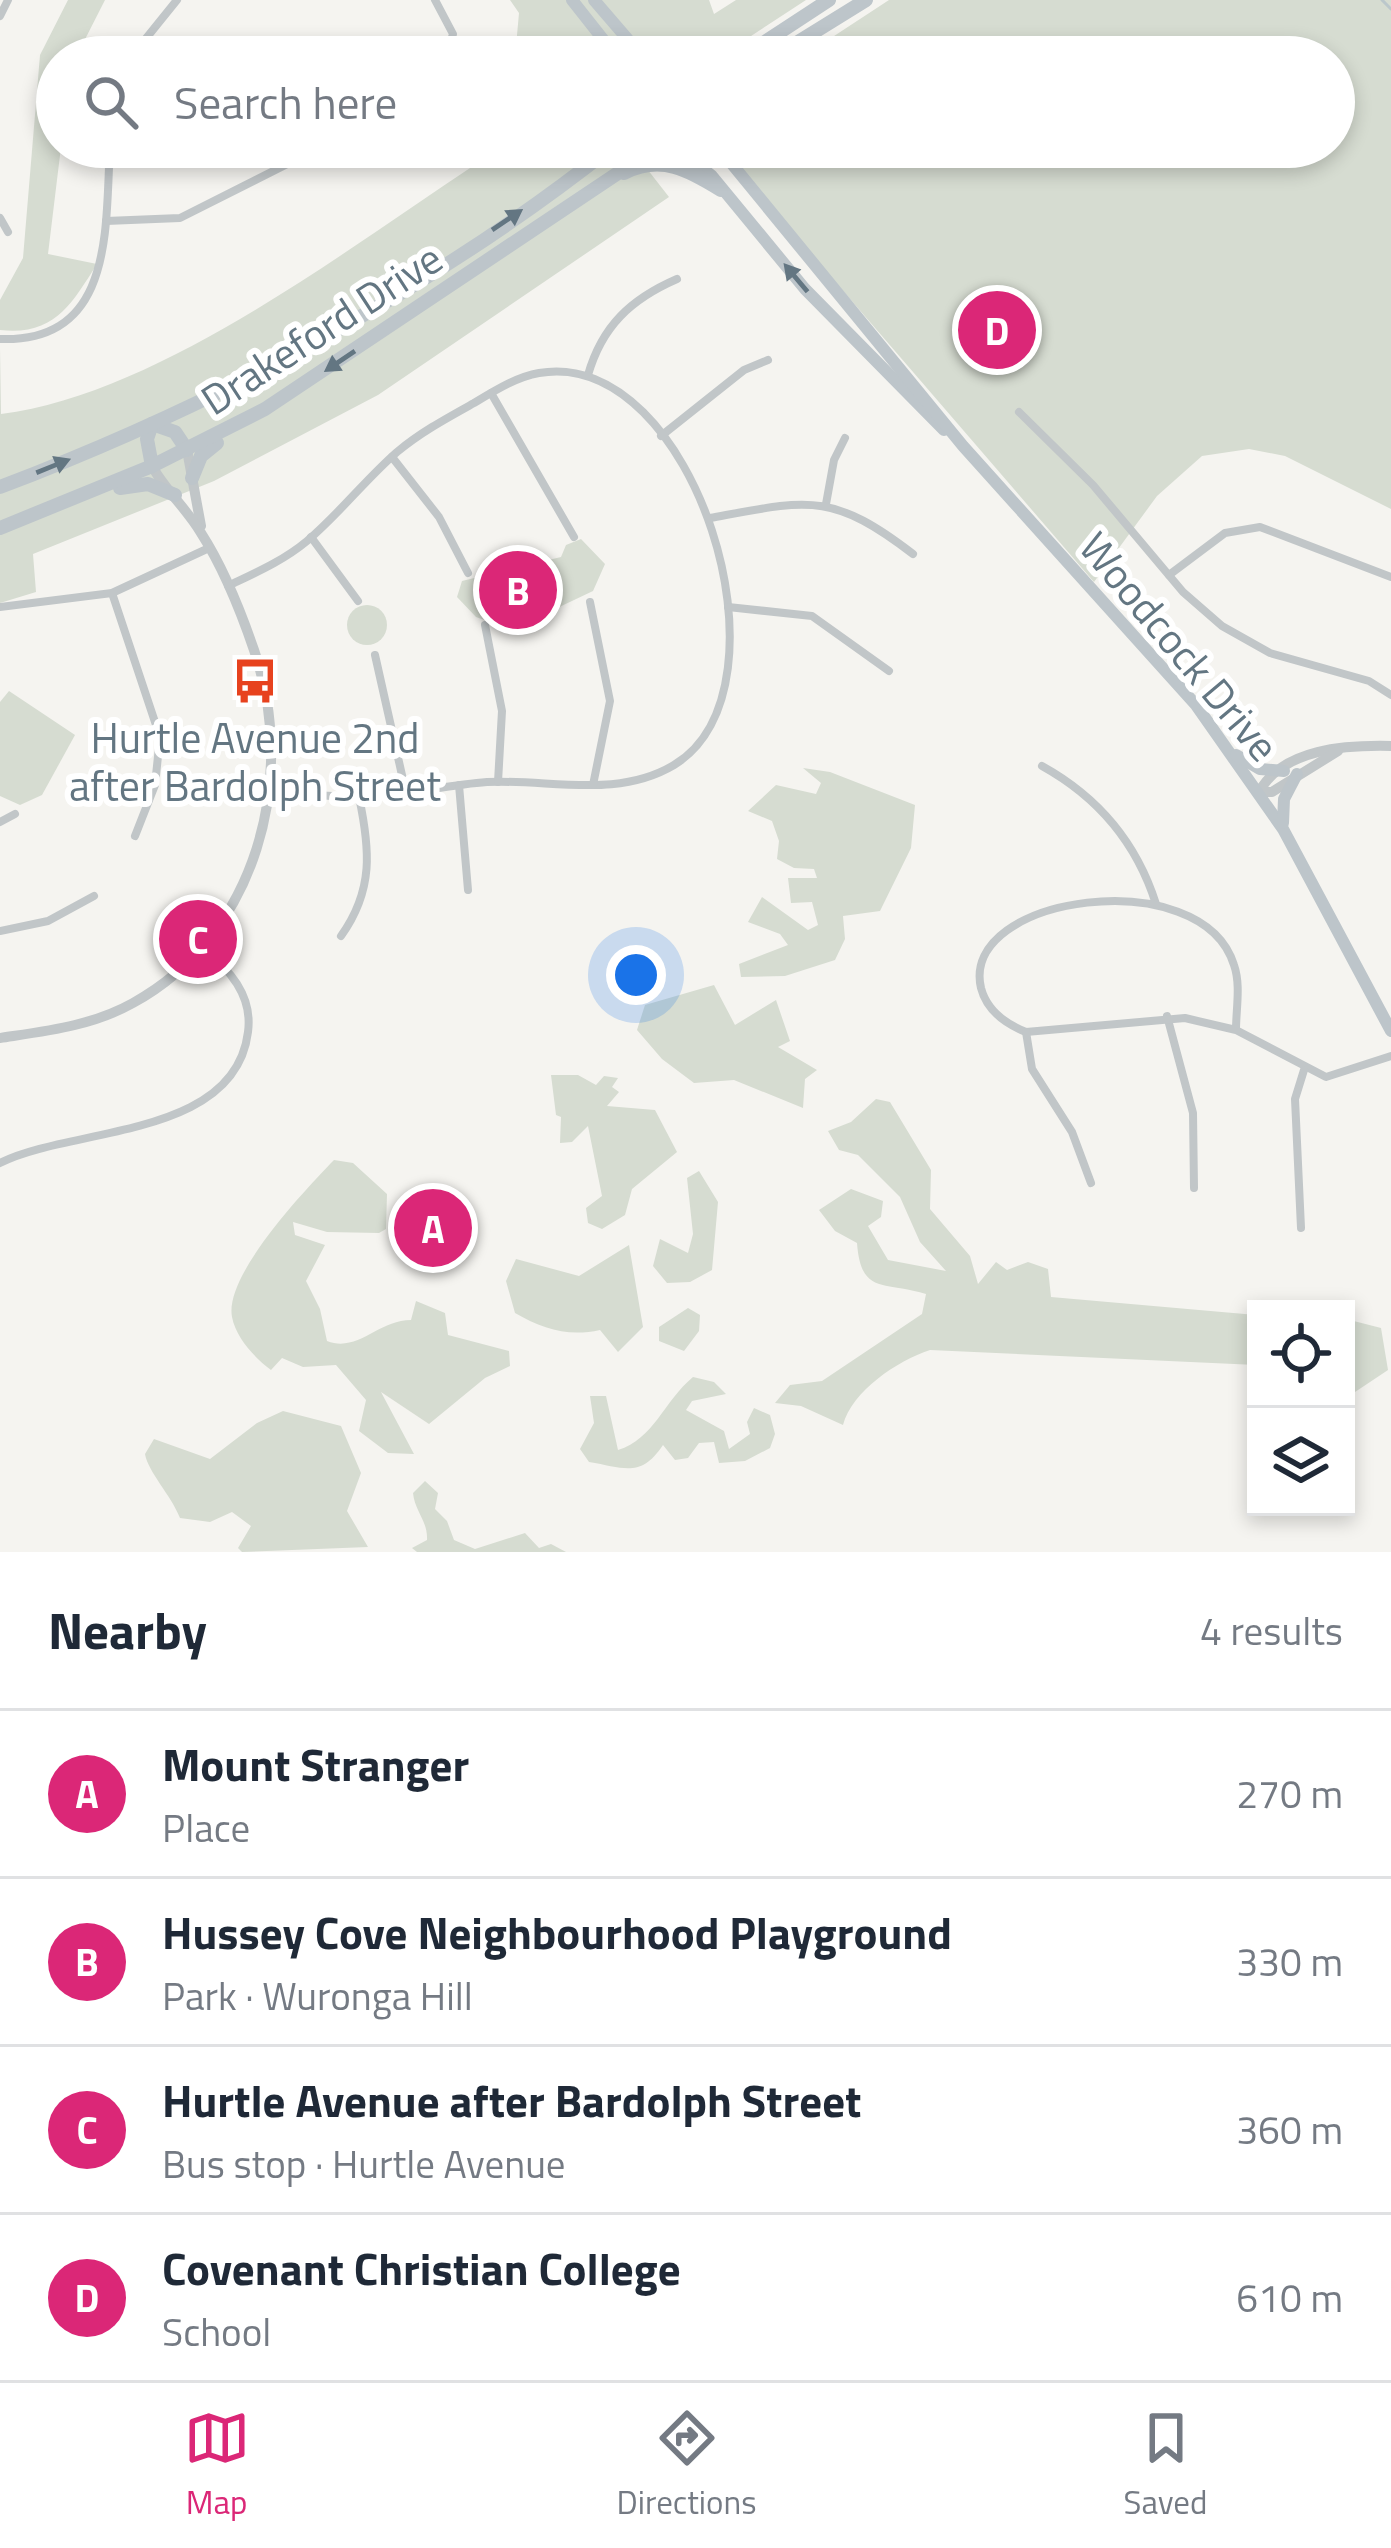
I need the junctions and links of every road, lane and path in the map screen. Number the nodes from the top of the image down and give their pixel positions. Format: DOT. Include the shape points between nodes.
graph roads {
  1 [pos="8,0"];
  2 [pos="177,0"];
  3 [pos="435,0"];
  4 [pos="572,0"];
  5 [pos="594,0"];
  6 [pos="829,0"];
  7 [pos="866,0"];
  8 [pos="0,16"];
  9 [pos="148,36"];
  10 [pos="452,36"];
  11 [pos="600,36"];
  12 [pos="625,36"];
  13 [pos="774,36"];
  14 [pos="808,36"];
  15 [pos="109,168"];
  16 [pos="279,168"];
  17 [pos="581,168"];
  18 [pos="621,168"];
  19 [pos="634,168"];
  20 [pos="678,168"];
  21 [pos="704,168"];
  22 [pos="735,168"];
  23 [pos="597,182"];
  24 [pos="722,190"];
  25 [pos="0,218"];
  26 [pos="106,221"];
  27 [pos="8,232"];
  28 [pos="677,279"];
  29 [pos="0,339"];
  30 [pos="768,360"];
  31 [pos="588,375"];
  32 [pos="491,393"];
  33 [pos="265,410"];
  34 [pos="1019,412"];
  35 [pos="152,424"];
  36 [pos="661,436"];
  37 [pos="844,438"];
  38 [pos="963,446"];
  39 [pos="188,450"];
  40 [pos="392,457"];
  41 [pos="152,466"];
  42 [pos="192,478"];
  43 [pos="0,487"];
  44 [pos="175,495"];
  45 [pos="70,502"];
  46 [pos="826,504"];
  47 [pos="710,518"];
  48 [pos="0,528"];
  49 [pos="574,537"];
  50 [pos="311,538"];
  51 [pos="206,542"];
  52 [pos="913,554"];
  53 [pos="468,573"];
  54 [pos="1169,575"];
  55 [pos="1391,577"];
  56 [pos="227,587"];
  57 [pos="112,593"];
  58 [pos="358,601"];
  59 [pos="590,602"];
  60 [pos="0,607"];
  61 [pos="728,607"];
  62 [pos="485,626"];
  63 [pos="376,655"];
  64 [pos="889,671"];
  65 [pos="1391,695"];
  66 [pos="1391,746"];
  67 [pos="1230,751"];
  68 [pos="1042,766"];
  69 [pos="1290,772"];
  70 [pos="498,782"];
  71 [pos="459,785"];
  72 [pos="593,785"];
  73 [pos="270,792"];
  74 [pos="406,793"];
  75 [pos="1259,793"];
  76 [pos="358,797"];
  77 [pos="15,814"];
  78 [pos="0,821"];
  79 [pos="1283,829"];
  80 [pos="136,836"];
  81 [pos="468,890"];
  82 [pos="94,896"];
  83 [pos="1156,904"];
  84 [pos="0,931"];
  85 [pos="341,936"];
  86 [pos="202,947"];
  87 [pos="1167,1016"];
  88 [pos="1236,1030"];
  89 [pos="1026,1031"];
  90 [pos="1391,1031"];
  91 [pos="0,1038"];
  92 [pos="1391,1056"];
  93 [pos="1304,1070"];
  94 [pos="0,1163"];
  95 [pos="1091,1183"];
  96 [pos="1194,1188"];
  97 [pos="1301,1228"];
  1 -- 8 [label="street"];
  2 -- 9 [label="street"];
  3 -- 10 [label="street"];
  4 -- 11 [label="main road"];
  5 -- 12 [label="main road"];
  6 -- 13 [label="highway"];
  7 -- 14 [label="highway"];
  15 -- 26 [label="street"];
  16 -- 26 [label="street" via="180,218"];
  35 -- 17 [label="highway, Drakeford Drive, one-way" via="323,337"];
  18 -- 23 [label="highway, Drakeford Drive"];
  19 -- 23 [label="highway"];
  20 -- 24 [label="highway"];
  21 -- 24 [label="main road, Woodcock Drive"];
  22 -- 38 [label="main road, Woodcock Drive"];
  23 -- 33 [label="highway, Drakeford Drive, one-way"];
  38 -- 24 [label="main road, Woodcock Drive, one-way" via="820,306"];
  25 -- 27 [label="street"];
  26 -- 29 [label="street" via="102,263 79,309 40,334"];
  28 -- 31 [label="street" via="609,326"];
  30 -- 36 [label="street"];
  31 -- 32 [label="street" via="537,373"];
  31 -- 36 [label="street" via="631,398"];
  32 -- 40 [label="street"];
  32 -- 49 [label="street"];
  33 -- 39 [label="highway, Drakeford Drive"];
  33 -- 42 [label="highway" via="208,449"];
  34 -- 54 [label="street"];
  35 -- 39 [label="highway" via="175,432"];
  35 -- 41 [label="highway"];
  43 -- 35 [label="highway, Drakeford Drive, one-way"];
  36 -- 47 [label="street"];
  37 -- 46 [label="street"];
  38 -- 67 [label="main road, Woodcock Drive"];
  39 -- 41 [label="highway, Drakeford Drive"];
  39 -- 42 [label="street"];
  40 -- 50 [label="street"];
  40 -- 53 [label="street" via="439,517"];
  41 -- 44 [label="street"];
  41 -- 45 [label="highway, Drakeford Drive"];
  42 -- 51 [label="street"];
  44 -- 45 [label="highway" via="130,484"];
  44 -- 51 [label="street"];
  45 -- 48 [label="highway, Drakeford Drive"];
  46 -- 47 [label="street"];
  46 -- 52 [label="street" via="872,522"];
  47 -- 61 [label="street"];
  50 -- 56 [label="street"];
  50 -- 58 [label="street"];
  51 -- 56 [label="street"];
  51 -- 57 [label="street"];
  54 -- 55 [label="street" via="1225,533 1260,527"];
  54 -- 65 [label="street" via="1245,641"];
  56 -- 73 [label="street" via="266,694"];
  57 -- 60 [label="street"];
  57 -- 80 [label="street" via="160,737 155,784"];
  59 -- 72 [label="street" via="610,701"];
  61 -- 64 [label="street" via="812,616"];
  61 -- 72 [label="street" via="724,687 696,747 648,777"];
  62 -- 70 [label="street" via="502,711"];
  63 -- 74 [label="street"];
  66 -- 69 [label="street" via="1346,747"];
  67 -- 69 [label="main road" via="1260,769"];
  67 -- 75 [label="main road, Woodcock Drive"];
  68 -- 83 [label="street" via="1126,838"];
  69 -- 75 [label="street" via="1272,792"];
  69 -- 79 [label="main road"];
  70 -- 71 [label="street"];
  70 -- 72 [label="street"];
  71 -- 74 [label="street"];
  71 -- 81 [label="street"];
  73 -- 76 [label="street"];
  73 -- 86 [label="street" via="250,868"];
  74 -- 76 [label="street"];
  75 -- 79 [label="main road, Woodcock Drive"];
  76 -- 85 [label="street" via="367,881"];
  77 -- 78 [label="street"];
  79 -- 90 [label="main road, Woodcock Drive"];
  82 -- 84 [label="street" via="48,921"];
  83 -- 88 [label="street" via="1197,918 1227,948 1237,977"];
  83 -- 89 [label="street" via="1072,904 996,941 982,964 982,989 994,1012"];
  86 -- 91 [label="street" via="119,1010"];
  86 -- 94 [label="street" via="233,977 247,1008 244,1048 221,1083 150,1124"];
  87 -- 88 [label="street"];
  87 -- 89 [label="street"];
  87 -- 96 [label="street" via="1193,1113"];
  88 -- 93 [label="street"];
  89 -- 95 [label="street" via="1031,1069 1072,1132"];
  92 -- 93 [label="street" via="1338,1077"];
  93 -- 97 [label="street" via="1295,1099"];
}
